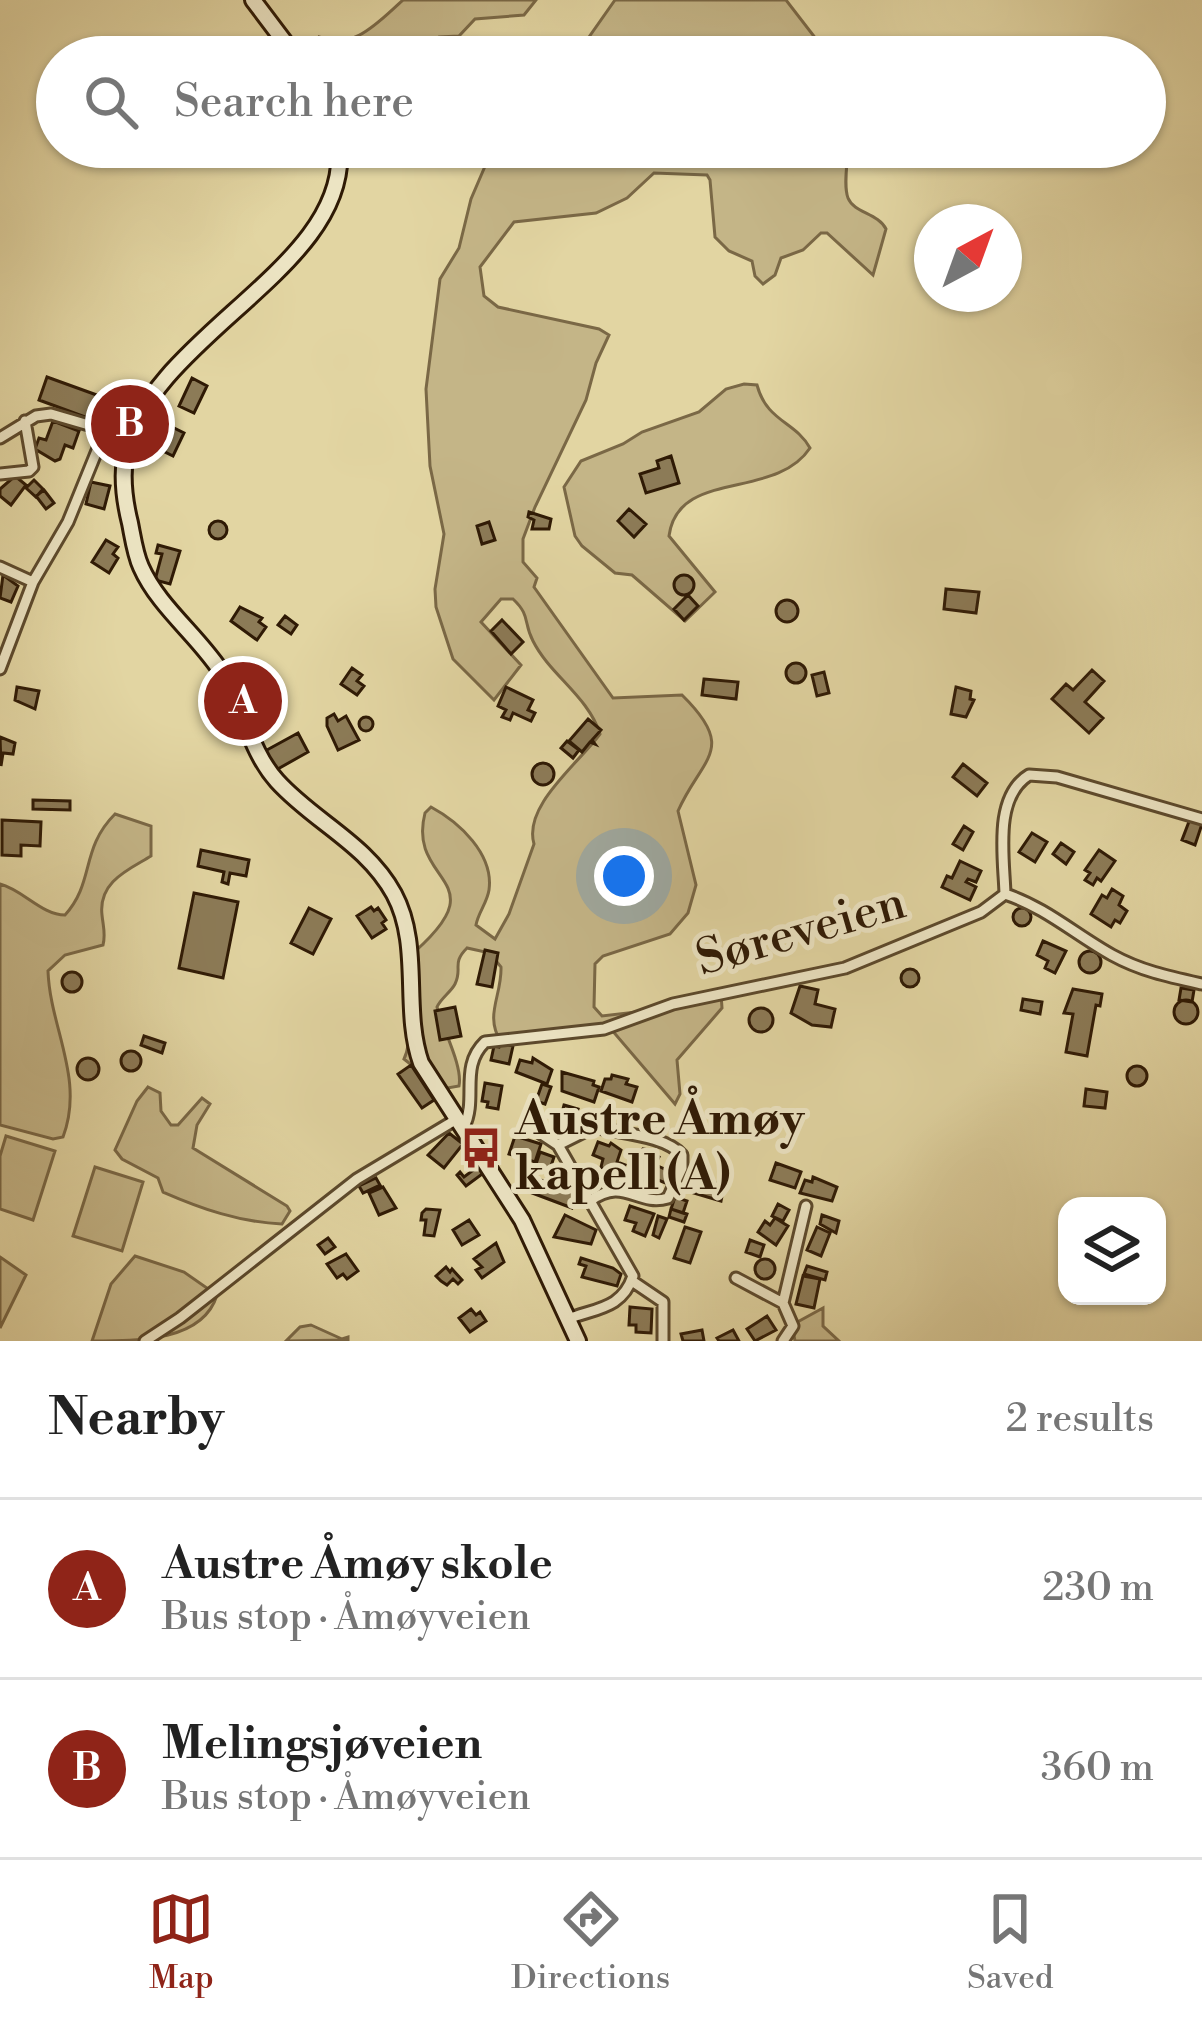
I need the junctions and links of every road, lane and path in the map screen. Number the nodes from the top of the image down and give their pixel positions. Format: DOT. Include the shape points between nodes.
graph roads {
  1 [pos="254,0"];
  2 [pos="281,36"];
  3 [pos="337,168"];
  4 [pos="25,421"];
  5 [pos="105,431"];
  6 [pos="130,437"];
  7 [pos="0,438"];
  8 [pos="0,474"];
  9 [pos="0,567"];
  10 [pos="33,582"];
  11 [pos="0,669"];
  12 [pos="1202,819"];
  13 [pos="1006,894"];
  14 [pos="1202,984"];
  15 [pos="460,1123"];
  16 [pos="537,1131"];
  17 [pos="558,1145"];
  18 [pos="590,1201"];
  19 [pos="806,1206"];
  20 [pos="736,1278"];
  21 [pos="632,1281"];
  22 [pos="783,1304"];
  23 [pos="568,1319"];
  24 [pos="145,1341"];
  25 [pos="578,1341"];
  26 [pos="663,1341"];
  27 [pos="783,1341"];
  1 -- 2 [label="main road"];
  3 -- 6 [label="main road" via="313,230 166,376"];
  4 -- 5 [label="street" via="51,414"];
  4 -- 7 [label="street"];
  4 -- 8 [label="street" via="33,467"];
  5 -- 6 [label="street"];
  5 -- 10 [label="street"];
  6 -- 15 [label="main road" via="124,494 141,567 224,676 274,778 351,841 390,887 407,932 416,1049"];
  9 -- 10 [label="street"];
  10 -- 11 [label="street"];
  12 -- 13 [label="street" via="1029,775 1006,807"];
  13 -- 14 [label="street" via="1145,971"];
  13 -- 15 [label="street, Søreveien" via="844,968 674,1004 604,1029 485,1042 470,1064 470,1114"];
  15 -- 23 [label="main road" via="522,1220"];
  15 -- 24 [label="street" via="357,1179"];
  16 -- 17 [label="street"];
  17 -- 18 [label="street"];
  17 -- 18 [label="street" via="594,1127 662,1140 682,1155 668,1198 612,1190"];
  18 -- 21 [label="street"];
  19 -- 22 [label="street"];
  20 -- 22 [label="street"];
  21 -- 23 [label="street" via="600,1312"];
  21 -- 26 [label="street" via="663,1302"];
  22 -- 27 [label="street" via="793,1326"];
  23 -- 25 [label="main road"];
}
